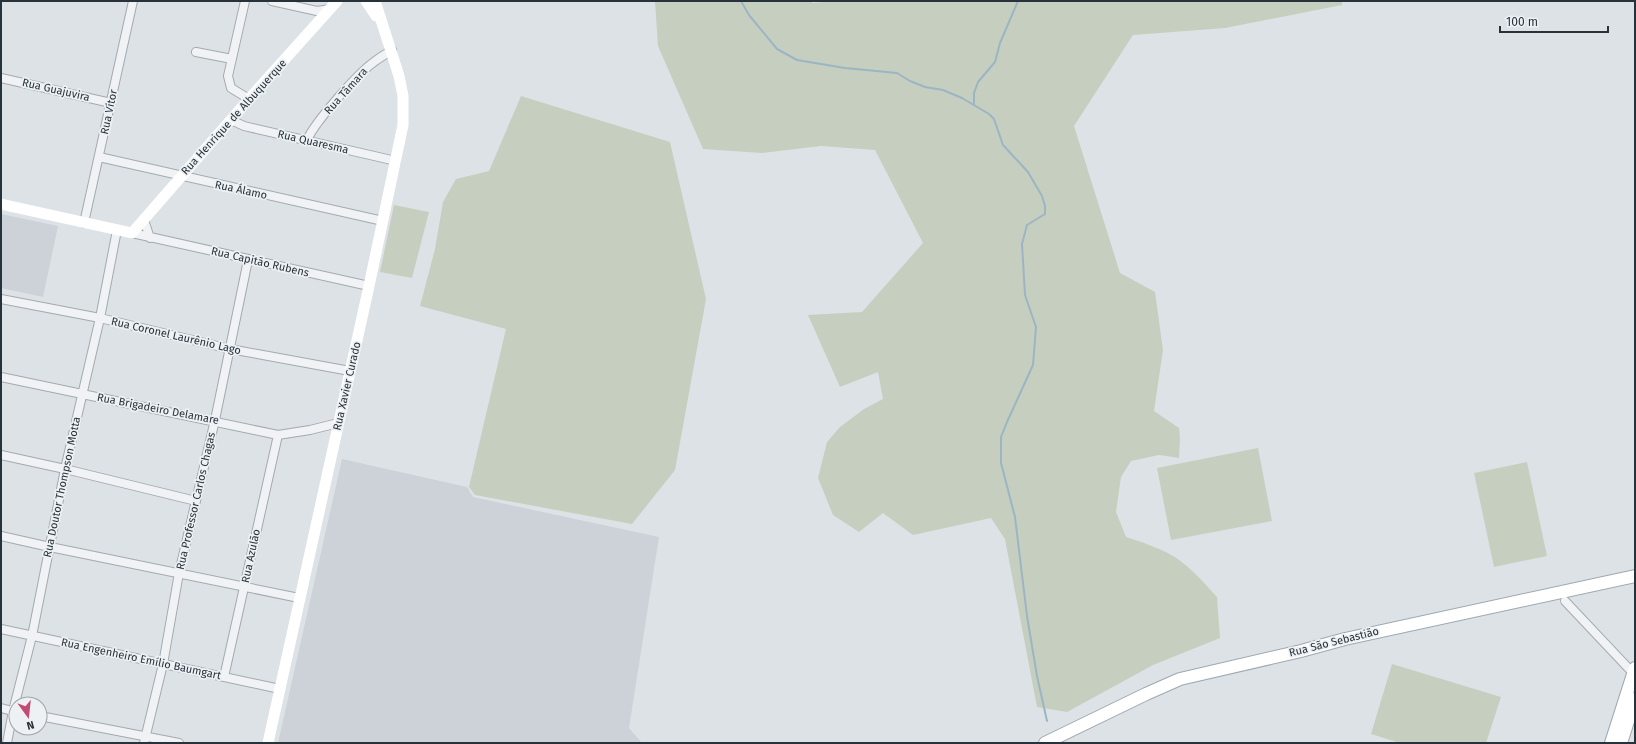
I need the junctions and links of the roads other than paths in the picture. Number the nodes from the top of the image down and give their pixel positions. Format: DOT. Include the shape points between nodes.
graph roads {
  1 [pos="133,1"];
  2 [pos="245,1"];
  3 [pos="272,1"];
  4 [pos="366,1"];
  5 [pos="375,1"];
  6 [pos="334,5"];
  7 [pos="312,10"];
  8 [pos="317,24"];
  9 [pos="385,28"];
  10 [pos="392,50"];
  11 [pos="196,52"];
  12 [pos="232,59"];
  13 [pos="1,78"];
  14 [pos="249,99"];
  15 [pos="111,103"];
  16 [pos="231,120"];
  17 [pos="307,140"];
  18 [pos="99,158"];
  19 [pos="396,160"];
  20 [pos="181,177"];
  21 [pos="1,204"];
  22 [pos="144,220"];
  23 [pos="383,221"];
  24 [pos="84,222"];
  25 [pos="117,230"];
  26 [pos="132,233"];
  27 [pos="150,238"];
  28 [pos="248,260"];
  29 [pos="369,286"];
  30 [pos="1,299"];
  31 [pos="100,318"];
  32 [pos="230,349"];
  33 [pos="350,371"];
  34 [pos="1,377"];
  35 [pos="82,394"];
  36 [pos="215,420"];
  37 [pos="338,423"];
  38 [pos="278,435"];
  39 [pos="1,456"];
  40 [pos="64,469"];
  41 [pos="196,501"];
  42 [pos="1,536"];
  43 [pos="50,547"];
  44 [pos="179,573"];
  45 [pos="1635,576"];
  46 [pos="244,586"];
  47 [pos="299,598"];
  48 [pos="1565,601"];
  49 [pos="1,629"];
  50 [pos="32,636"];
  51 [pos="163,664"];
  52 [pos="1634,670"];
  53 [pos="224,677"];
  54 [pos="280,689"];
  55 [pos="18,696"];
  56 [pos="1635,699"];
  57 [pos="48,718"];
  58 [pos="144,740"];
  59 [pos="179,743"];
  60 [pos="268,743"];
  61 [pos="1045,743"];
  62 [pos="1611,743"];
  63 [pos="1621,743"];
  1 -- 15 [label="street, Rua Vítor"];
  2 -- 12 [label="street"];
  3 -- 7 [label="street"];
  4 -- 9 [label="main road, Rua Xavier Curado"];
  5 -- 9 [label="main road, Rua Xavier Curado"];
  6 -- 7 [label="street" via="322,11"];
  6 -- 8 [label="main road, Rua Henrique de Albuquerque"];
  7 -- 8 [label="street" via="317,17"];
  8 -- 14 [label="main road, Rua Henrique de Albuquerque"];
  9 -- 10 [label="main road, Rua Xavier Curado"];
  10 -- 17 [label="street, Rua Tâmara" via="360,74 318,122"];
  10 -- 19 [label="main road, Rua Xavier Curado" via="403,96 403,125"];
  11 -- 12 [label="street"];
  12 -- 14 [label="street" via="228,76 231,88"];
  13 -- 15 [label="street, Rua Guajuvira"];
  14 -- 16 [label="main road, Rua Henrique de Albuquerque"];
  15 -- 18 [label="street, Rua Vítor"];
  16 -- 17 [label="street, Rua Quaresma" via="244,126"];
  16 -- 20 [label="main road, Rua Henrique de Albuquerque"];
  17 -- 19 [label="street, Rua Quaresma"];
  18 -- 20 [label="street, Rua Álamo"];
  18 -- 24 [label="street, Rua Vítor"];
  19 -- 23 [label="main road, Rua Xavier Curado"];
  20 -- 22 [label="main road, Rua Henrique de Albuquerque"];
  20 -- 23 [label="street, Rua Álamo"];
  21 -- 24 [label="main road, Rua Capitão Rubens"];
  22 -- 26 [label="main road, Rua Henrique de Albuquerque"];
  22 -- 27 [label="street"];
  23 -- 29 [label="main road, Rua Xavier Curado"];
  24 -- 25 [label="main road, Rua Capitão Rubens"];
  25 -- 26 [label="main road, Rua Capitão Rubens"];
  25 -- 31 [label="street, Rua Doutor Thompson Motta"];
  26 -- 27 [label="street, Rua Capitão Rubens"];
  27 -- 28 [label="street, Rua Capitão Rubens"];
  28 -- 29 [label="street, Rua Capitão Rubens"];
  28 -- 32 [label="street, Rua Professor Carlos Chagas"];
  29 -- 33 [label="main road, Rua Xavier Curado"];
  30 -- 31 [label="street, Rua Coronel Laurênio Lago"];
  31 -- 32 [label="street, Rua Coronel Laurênio Lago"];
  31 -- 35 [label="street, Rua Doutor Thompson Motta"];
  32 -- 33 [label="street, Rua Coronel Laurênio Lago"];
  32 -- 36 [label="street, Rua Professor Carlos Chagas"];
  33 -- 37 [label="main road, Rua Xavier Curado"];
  34 -- 35 [label="street, Rua Brigadeiro Delamare"];
  35 -- 36 [label="street, Rua Brigadeiro Delamare"];
  35 -- 40 [label="street, Rua Doutor Thompson Motta"];
  36 -- 38 [label="street, Rua Brigadeiro Delamare"];
  36 -- 41 [label="street, Rua Professor Carlos Chagas"];
  37 -- 38 [label="street, Rua Brigadeiro Delamare"];
  37 -- 47 [label="main road, Rua Xavier Curado"];
  38 -- 46 [label="street, Rua Azulão"];
  39 -- 40 [label="street"];
  40 -- 41 [label="street"];
  40 -- 43 [label="street, Rua Doutor Thompson Motta"];
  41 -- 44 [label="street, Rua Professor Carlos Chagas"];
  42 -- 43 [label="street"];
  43 -- 44 [label="street"];
  43 -- 50 [label="street, Rua Doutor Thompson Motta"];
  44 -- 46 [label="street"];
  44 -- 51 [label="street, Rua Professor Carlos Chagas"];
  45 -- 61 [label="main road, Rua São Sebastião" via="1345,639 1194,675 1146,694"];
  46 -- 47 [label="street"];
  46 -- 53 [label="street, Rua Azulão"];
  47 -- 54 [label="main road, Rua Xavier Curado"];
  48 -- 52 [label="street"];
  49 -- 50 [label="street, Rua Engenheiro Emílio Baumgart"];
  50 -- 51 [label="street, Rua Engenheiro Emílio Baumgart"];
  50 -- 55 [label="street, Rua Doutor Thompson Motta"];
  51 -- 53 [label="street, Rua Engenheiro Emílio Baumgart"];
  51 -- 58 [label="street, Rua Professor Carlos Chagas"];
  52 -- 62 [label="main road"];
  53 -- 54 [label="street, Rua Engenheiro Emílio Baumgart"];
  54 -- 60 [label="main road, Rua Xavier Curado"];
  56 -- 63 [label="main road"];
  57 -- 58 [label="street"];
  58 -- 59 [label="street"];
}
